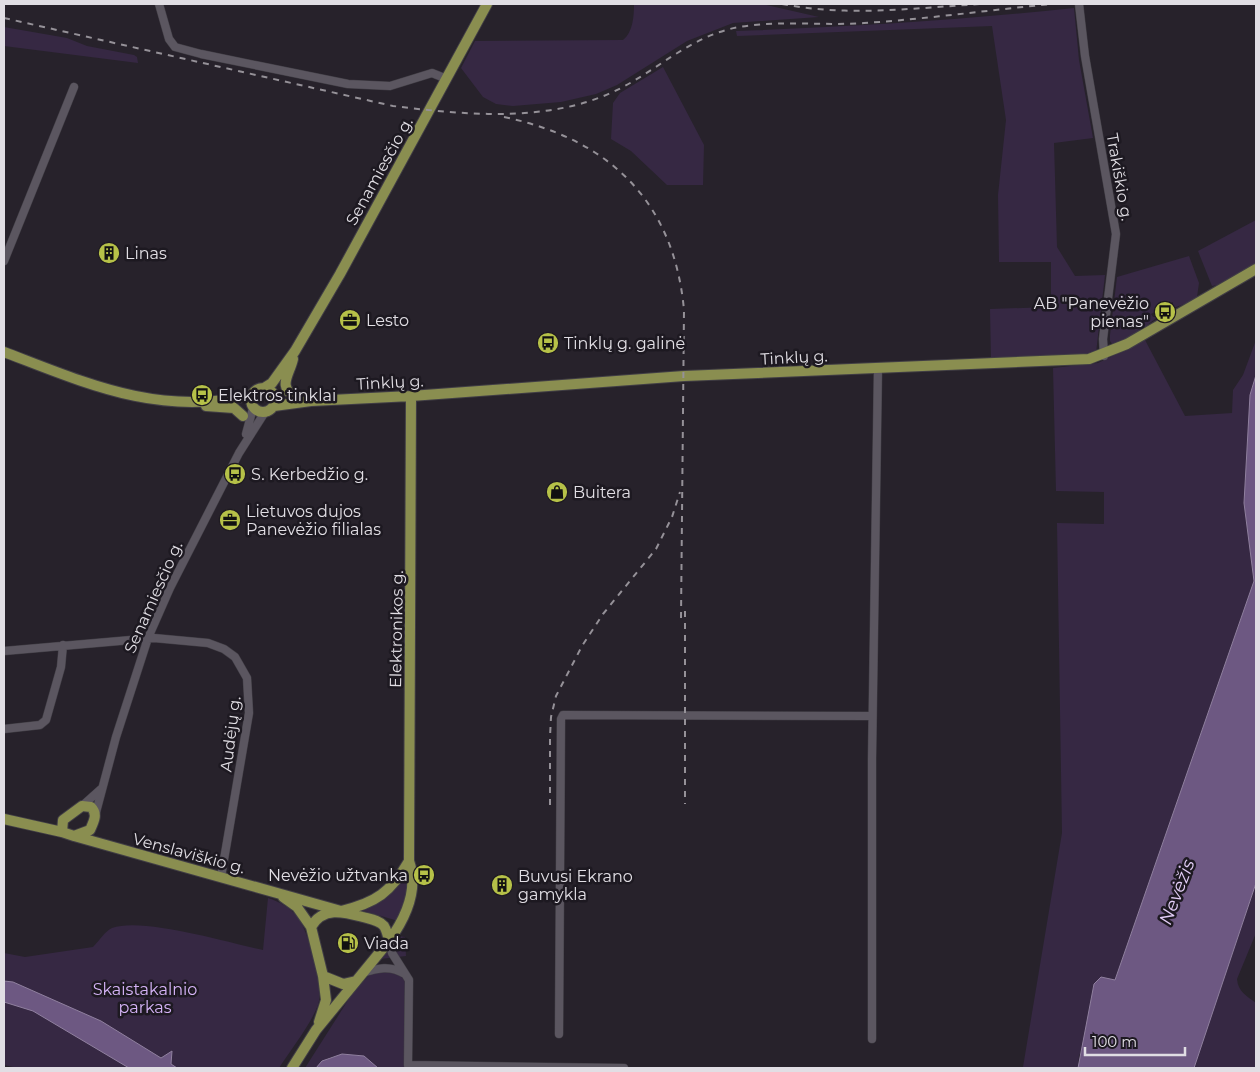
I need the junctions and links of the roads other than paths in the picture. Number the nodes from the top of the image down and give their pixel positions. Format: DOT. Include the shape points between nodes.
graph roads {
  1 [pos="158,4"];
  2 [pos="487,4"];
  3 [pos="1079,4"];
  4 [pos="446,79"];
  5 [pos="74,86"];
  6 [pos="4,260"];
  7 [pos="1256,269"];
  8 [pos="4,352"];
  9 [pos="294,355"];
  10 [pos="1104,356"];
  11 [pos="878,368"];
  12 [pos="264,388"];
  13 [pos="285,389"];
  14 [pos="411,396"];
  15 [pos="296,398"];
  16 [pos="311,401"];
  17 [pos="185,402"];
  18 [pos="272,402"];
  19 [pos="253,403"];
  20 [pos="243,416"];
  21 [pos="240,449"];
  22 [pos="148,638"];
  23 [pos="63,645"];
  24 [pos="4,652"];
  25 [pos="872,716"];
  26 [pos="4,729"];
  27 [pos="101,789"];
  28 [pos="82,806"];
  29 [pos="95,816"];
  30 [pos="4,819"];
  31 [pos="63,820"];
  32 [pos="46,827"];
  33 [pos="90,830"];
  34 [pos="62,832"];
  35 [pos="74,836"];
  36 [pos="95,842"];
  37 [pos="409,861"];
  38 [pos="221,877"];
  39 [pos="276,892"];
  40 [pos="341,911"];
  41 [pos="311,927"];
  42 [pos="389,941"];
  43 [pos="323,976"];
  44 [pos="407,976"];
  45 [pos="359,977"];
  46 [pos="316,1030"];
  47 [pos="559,1034"];
  48 [pos="872,1039"];
  49 [pos="292,1068"];
  50 [pos="624,1068"];
  1 -- 4 [label="street" via="169,39 175,47 201,54 348,84 390,86 432,72"];
  2 -- 4 [label="main road, Senamiesčio g."];
  3 -- 10 [label="street, Trakiškio g." via="1116,234"];
  4 -- 9 [label="main road, Senamiesčio g."];
  5 -- 6 [label="street"];
  7 -- 10 [label="main road, Tinklų g."];
  8 -- 17 [label="main road" via="115,392 158,402"];
  9 -- 12 [label="main road, Senamiesčio g." via="272,383"];
  9 -- 13 [label="main road, Senamiesčio g."];
  9 -- 18 [label="main road, Senamiesčio g."];
  10 -- 11 [label="main road, Tinklų g." via="1074,362"];
  11 -- 14 [label="main road, Tinklų g." via="684,376"];
  11 -- 25 [label="street"];
  12 -- 18 [label="main road"];
  12 -- 19 [label="main road, Senamiesčio g." via="257,390"];
  13 -- 15 [label="main road, Tinklų g."];
  14 -- 16 [label="main road, Tinklų g."];
  14 -- 37 [label="main road, Elektronikos g."];
  15 -- 16 [label="main road, Tinklų g."];
  15 -- 18 [label="main road, Tinklų g."];
  16 -- 18 [label="main road, Tinklų g."];
  17 -- 19 [label="main road"];
  17 -- 20 [label="main road" via="234,408"];
  18 -- 19 [label="main road"];
  18 -- 21 [label="street, Senamiesčio g."];
  19 -- 21 [label="street, Senamiesčio g."];
  20 -- 21 [label="street, Senamiesčio g."];
  21 -- 22 [label="street, Senamiesčio g."];
  22 -- 23 [label="street, Audėjų g."];
  22 -- 27 [label="street, Senamiesčio g."];
  22 -- 38 [label="street, Audėjų g." via="197,642 224,649 242,667 247,678 249,713"];
  23 -- 24 [label="street, Audėjų g."];
  23 -- 26 [label="street" via="62,662 46,720 40,725"];
  25 -- 47 [label="street" via="563,715"];
  25 -- 48 [label="street"];
  27 -- 28 [label="street"];
  27 -- 29 [label="street, Senamiesčio g."];
  28 -- 29 [label="main road" via="91,807"];
  28 -- 31 [label="main road"];
  29 -- 33 [label="main road"];
  30 -- 32 [label="main road"];
  31 -- 32 [label="main road"];
  31 -- 34 [label="main road"];
  32 -- 34 [label="main road"];
  33 -- 35 [label="main road"];
  33 -- 36 [label="main road"];
  34 -- 35 [label="main road"];
  35 -- 36 [label="main road, Venslaviškio g."];
  36 -- 38 [label="main road, Venslaviškio g."];
  37 -- 40 [label="main road" via="396,882 382,896"];
  37 -- 42 [label="main road, Elektronikos g." via="411,896 401,925"];
  38 -- 39 [label="main road, Venslaviškio g."];
  39 -- 40 [label="main road, Venslaviškio g."];
  39 -- 41 [label="main road, Venslaviškio g." via="297,907"];
  40 -- 41 [label="main road" via="322,914"];
  40 -- 42 [label="main road" via="378,921 384,926"];
  41 -- 43 [label="main road"];
  42 -- 44 [label="street" via="392,953"];
  42 -- 45 [label="main road"];
  43 -- 45 [label="main road" via="343,984"];
  43 -- 46 [label="main road" via="326,1000"];
  44 -- 45 [label="street" via="390,968 377,968"];
  44 -- 50 [label="street" via="408,1065"];
  45 -- 46 [label="main road"];
  46 -- 49 [label="main road"];
}
